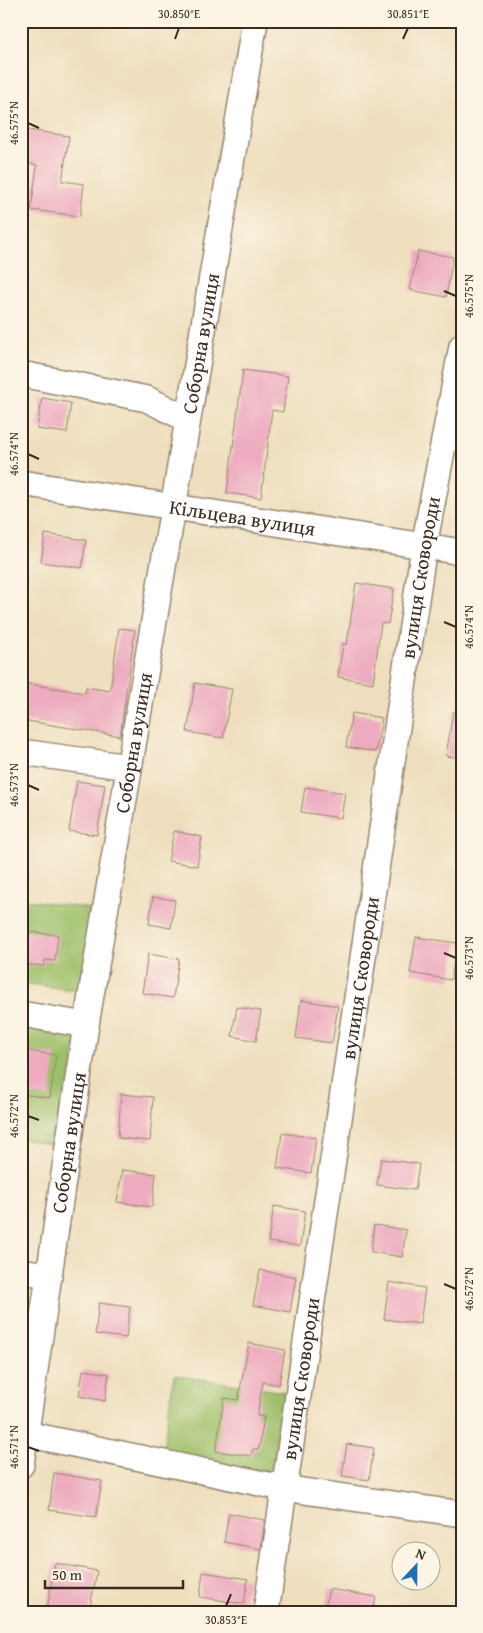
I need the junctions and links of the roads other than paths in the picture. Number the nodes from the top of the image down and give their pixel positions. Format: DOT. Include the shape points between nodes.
graph roads {
  1 [pos="255,21"];
  2 [pos="462,346"];
  3 [pos="21,374"];
  4 [pos="187,419"];
  5 [pos="21,483"];
  6 [pos="172,507"];
  7 [pos="424,546"];
  8 [pos="462,552"];
  9 [pos="21,752"];
  10 [pos="129,767"];
  11 [pos="21,1014"];
  12 [pos="86,1025"];
  13 [pos="21,1271"];
  14 [pos="49,1275"];
  15 [pos="24,1434"];
  16 [pos="21,1465"];
  17 [pos="283,1488"];
  18 [pos="462,1514"];
  19 [pos="266,1612"];
  1 -- 4 [label="street, Соборна вулиця"];
  2 -- 7 [label="street, вулиця Сковороди"];
  3 -- 4 [label="street" via="148,399"];
  4 -- 6 [label="street, Соборна вулиця"];
  5 -- 6 [label="street, Кільцева вулиця"];
  6 -- 7 [label="street, Кільцева вулиця"];
  6 -- 10 [label="street, Соборна вулиця"];
  7 -- 8 [label="street, Кільцева вулиця"];
  7 -- 17 [label="street, вулиця Сковороди"];
  9 -- 10 [label="street"];
  10 -- 12 [label="street, Соборна вулиця"];
  11 -- 12 [label="street"];
  12 -- 14 [label="street, Соборна вулиця"];
  13 -- 14 [label="street"];
  14 -- 15 [label="street, Соборна вулиця"];
  15 -- 16 [label="street, Соборна вулиця"];
  15 -- 17 [label="street"];
  17 -- 18 [label="street"];
  17 -- 19 [label="street, вулиця Сковороди"];
}
